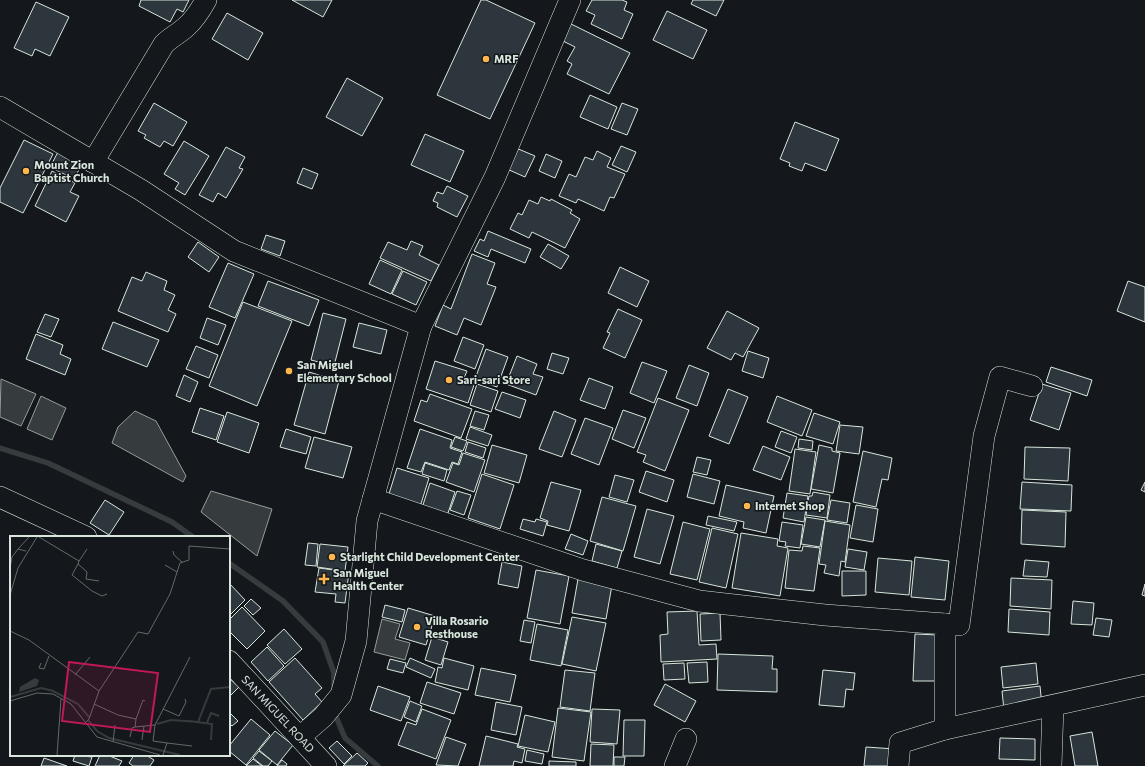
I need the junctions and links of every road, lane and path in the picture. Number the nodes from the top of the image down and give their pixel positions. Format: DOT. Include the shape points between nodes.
graph roads {
  1 [pos="206,0"];
  2 [pos="570,0"];
  3 [pos="0,107"];
  4 [pos="93,162"];
  5 [pos="421,326"];
  6 [pos="1032,386"];
  7 [pos="0,497"];
  8 [pos="373,499"];
  9 [pos="84,536"];
  10 [pos="945,624"];
  11 [pos="230,662"];
  12 [pos="1145,685"];
  13 [pos="1053,706"];
  14 [pos="945,729"];
  15 [pos="300,737"];
  16 [pos="686,739"];
  17 [pos="326,766"];
  18 [pos="675,766"];
  19 [pos="898,766"];
  20 [pos="1051,766"];
  1 -- 4 [label="street" via="199,13 187,26 164,44"];
  2 -- 5 [label="street" via="495,177"];
  3 -- 4 [label="street"];
  4 -- 5 [label="street" via="234,251"];
  5 -- 8 [label="street"];
  6 -- 10 [label="street" via="1000,376 984,436 960,626"];
  7 -- 9 [label="street"];
  8 -- 10 [label="street" via="583,570 699,601 825,615"];
  8 -- 15 [label="street" via="367,521 356,641 342,695 323,717"];
  10 -- 14 [label="street"];
  11 -- 15 [label="street, SAN MIGUEL ROAD"];
  12 -- 13 [label="street"];
  13 -- 14 [label="street"];
  13 -- 20 [label="street"];
  14 -- 19 [label="street" via="900,743"];
  15 -- 17 [label="street, SAN MIGUEL ROAD"];
  16 -- 18 [label="street"];
}
